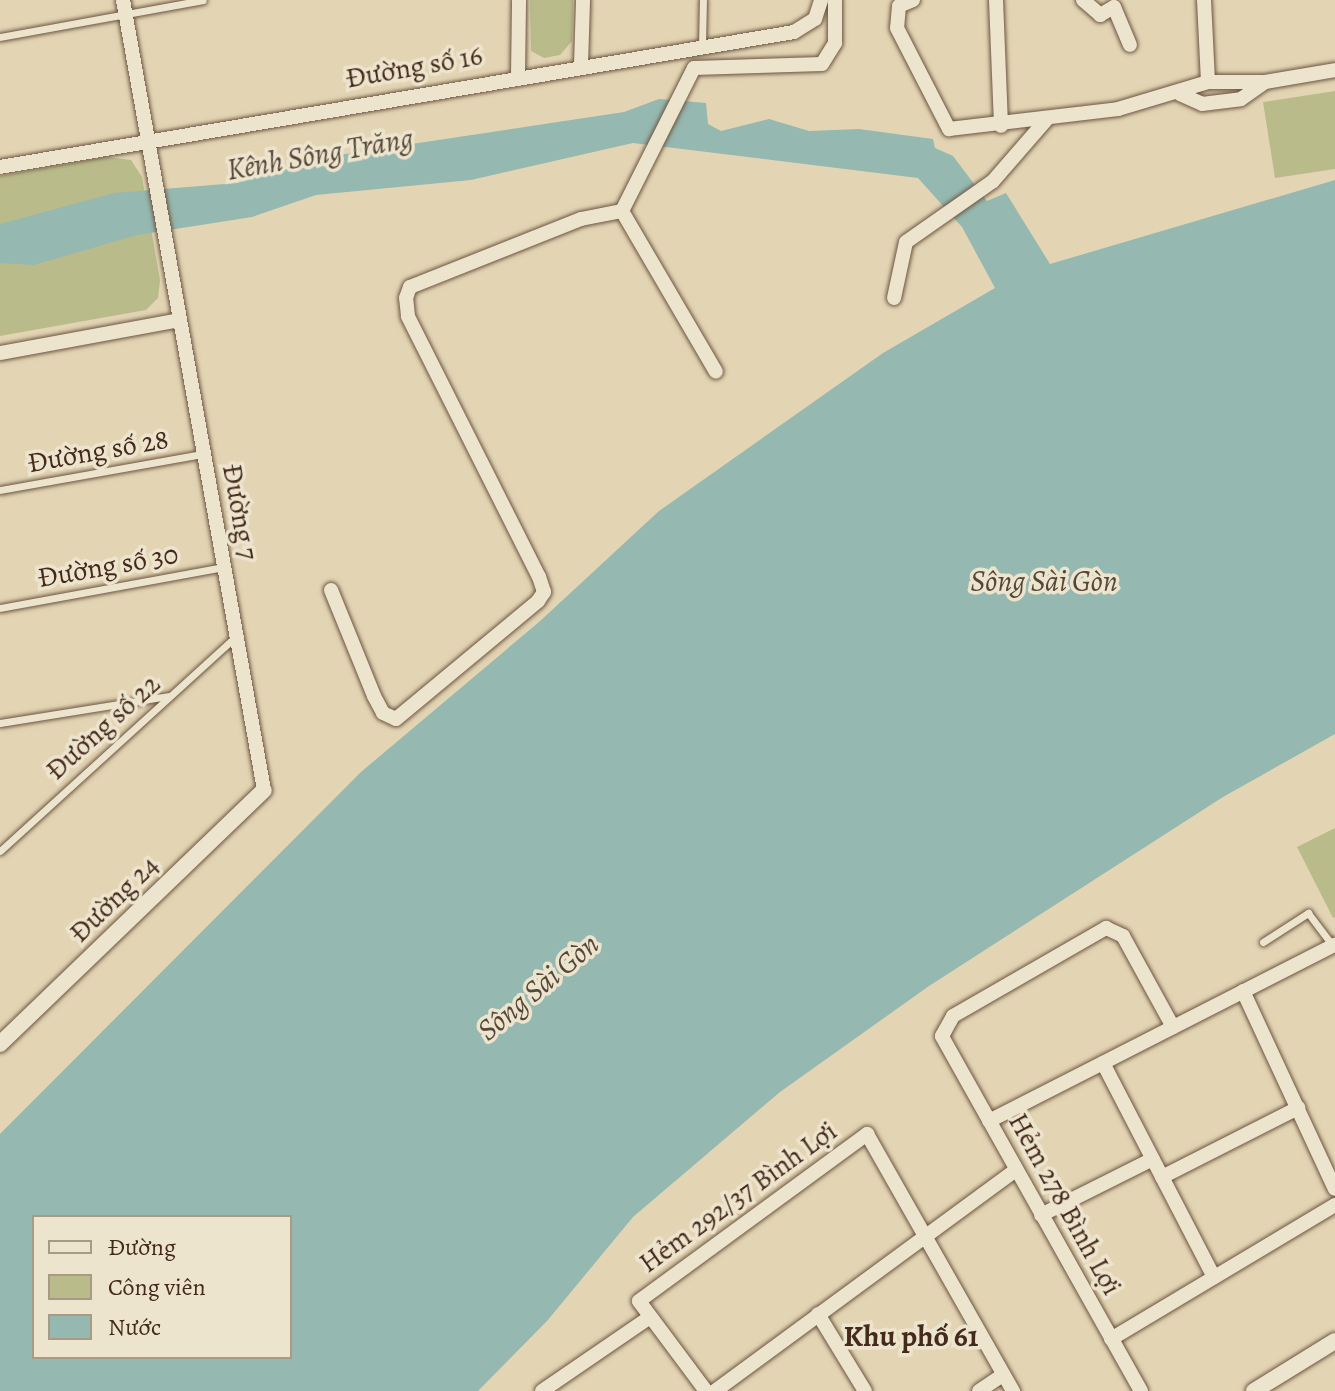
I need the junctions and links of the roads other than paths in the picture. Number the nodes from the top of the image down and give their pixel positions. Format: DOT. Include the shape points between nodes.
graph roads {
  1 [pos="203,0"];
  2 [pos="519,0"];
  3 [pos="583,0"];
  4 [pos="703,0"];
  5 [pos="821,0"];
  6 [pos="835,0"];
  7 [pos="913,0"];
  8 [pos="996,0"];
  9 [pos="1083,0"];
  10 [pos="1204,0"];
  11 [pos="124,7"];
  12 [pos="0,37"];
  13 [pos="1130,45"];
  14 [pos="702,46"];
  15 [pos="581,65"];
  16 [pos="1335,70"];
  17 [pos="518,75"];
  18 [pos="1208,82"];
  19 [pos="1265,82"];
  20 [pos="1180,94"];
  21 [pos="1046,120"];
  22 [pos="1001,126"];
  23 [pos="148,141"];
  24 [pos="0,167"];
  25 [pos="622,211"];
  26 [pos="894,298"];
  27 [pos="179,320"];
  28 [pos="0,353"];
  29 [pos="716,372"];
  30 [pos="203,454"];
  31 [pos="0,490"];
  32 [pos="224,567"];
  33 [pos="331,590"];
  34 [pos="0,608"];
  35 [pos="236,636"];
  36 [pos="171,695"];
  37 [pos="0,723"];
  38 [pos="264,790"];
  39 [pos="0,851"];
  40 [pos="1263,942"];
  41 [pos="1334,948"];
  42 [pos="1243,991"];
  43 [pos="1173,1027"];
  44 [pos="0,1044"];
  45 [pos="1103,1063"];
  46 [pos="1298,1108"];
  47 [pos="989,1121"];
  48 [pos="1153,1159"];
  49 [pos="1016,1170"];
  50 [pos="1162,1177"];
  51 [pos="1335,1189"];
  52 [pos="1335,1205"];
  53 [pos="1041,1215"];
  54 [pos="925,1235"];
  55 [pos="1214,1277"];
  56 [pos="818,1314"];
  57 [pos="650,1317"];
  58 [pos="1111,1339"];
  59 [pos="1335,1341"];
  60 [pos="1003,1375"];
  61 [pos="542,1391"];
  62 [pos="706,1391"];
  63 [pos="715,1391"];
  64 [pos="865,1391"];
  65 [pos="979,1391"];
  66 [pos="1013,1391"];
  67 [pos="1141,1391"];
  68 [pos="1254,1391"];
  1 -- 11 [label="lane"];
  2 -- 17 [label="street"];
  3 -- 15 [label="street"];
  4 -- 14 [label="lane"];
  5 -- 14 [label="street, Đường số 16" via="815,19 804,28"];
  6 -- 25 [label="street" via="835,43 822,64 694,68"];
  7 -- 22 [label="street" via="899,6 897,28 949,129"];
  8 -- 22 [label="street"];
  9 -- 13 [label="street" via="1100,15 1114,7"];
  10 -- 18 [label="street"];
  11 -- 12 [label="lane"];
  11 -- 23 [label="street, Đường 7"];
  14 -- 15 [label="street, Đường số 16"];
  15 -- 17 [label="street, Đường số 16"];
  16 -- 19 [label="street"];
  17 -- 23 [label="street, Đường số 16"];
  18 -- 19 [label="street"];
  18 -- 20 [label="street"];
  19 -- 20 [label="street" via="1241,99 1202,104"];
  20 -- 21 [label="street"];
  21 -- 22 [label="street"];
  21 -- 26 [label="street" via="993,181 906,242"];
  23 -- 24 [label="street, Đường số 16"];
  23 -- 27 [label="street, Đường 7"];
  25 -- 29 [label="street"];
  25 -- 33 [label="street" via="593,215 410,287 406,298 408,316 539,577 544,592 538,601 396,719 383,713"];
  27 -- 28 [label="street"];
  27 -- 30 [label="street, Đường 7"];
  30 -- 31 [label="lane, Đường số 28"];
  30 -- 32 [label="street, Đường 7"];
  32 -- 34 [label="lane, Đường số 30"];
  32 -- 35 [label="street, Đường 7"];
  35 -- 36 [label="lane, Đường số 22"];
  35 -- 38 [label="street, Đường 7"];
  36 -- 37 [label="lane"];
  36 -- 39 [label="lane, Đường số 22"];
  38 -- 44 [label="street, Đường 24"];
  40 -- 41 [label="lane" via="1308,913"];
  41 -- 42 [label="street"];
  42 -- 43 [label="street"];
  42 -- 46 [label="street"];
  43 -- 45 [label="street"];
  43 -- 47 [label="street, Hẻm 278 Bình Lợi" via="1123,936 1106,928 953,1016 943,1032"];
  45 -- 47 [label="street"];
  45 -- 48 [label="street"];
  46 -- 50 [label="street"];
  46 -- 51 [label="street"];
  47 -- 49 [label="street, Hẻm 278 Bình Lợi"];
  48 -- 50 [label="street"];
  48 -- 53 [label="street"];
  49 -- 53 [label="street, Hẻm 278 Bình Lợi"];
  49 -- 54 [label="street"];
  50 -- 55 [label="street"];
  52 -- 55 [label="street"];
  53 -- 58 [label="street, Hẻm 278 Bình Lợi"];
  54 -- 56 [label="street"];
  54 -- 57 [label="street, Hẻm 292/37 Bình Lợi" via="867,1134 639,1301"];
  54 -- 60 [label="street"];
  55 -- 58 [label="street"];
  56 -- 63 [label="street"];
  56 -- 64 [label="street"];
  57 -- 61 [label="street"];
  57 -- 62 [label="street"];
  58 -- 67 [label="street, Hẻm 278 Bình Lợi"];
  59 -- 68 [label="street"];
  60 -- 65 [label="street"];
  60 -- 66 [label="street"];
}
